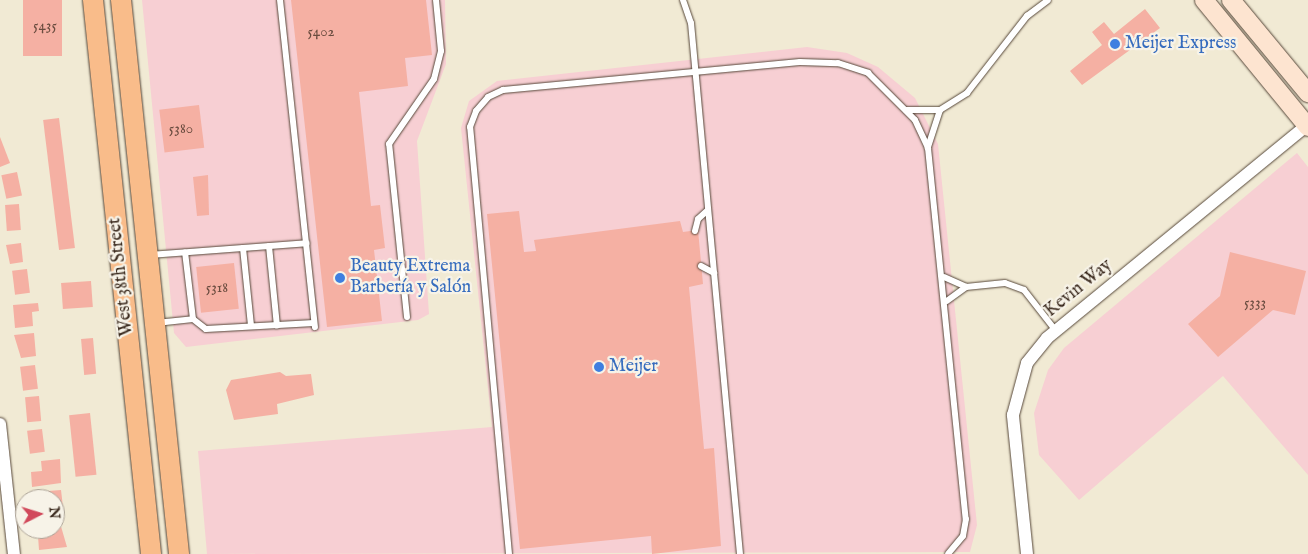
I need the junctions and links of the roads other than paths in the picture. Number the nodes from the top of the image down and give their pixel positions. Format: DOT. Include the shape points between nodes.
graph roads {
  1 [pos="93,0"];
  2 [pos="121,0"];
  3 [pos="280,0"];
  4 [pos="436,0"];
  5 [pos="683,0"];
  6 [pos="1048,0"];
  7 [pos="1204,0"];
  8 [pos="1232,0"];
  9 [pos="694,71"];
  10 [pos="102,87"];
  11 [pos="1308,93"];
  12 [pos="906,110"];
  13 [pos="940,110"];
  14 [pos="1308,126"];
  15 [pos="928,148"];
  16 [pos="138,164"];
  17 [pos="114,200"];
  18 [pos="708,210"];
  19 [pos="695,231"];
  20 [pos="307,243"];
  21 [pos="268,246"];
  22 [pos="243,248"];
  23 [pos="185,252"];
  24 [pos="148,256"];
  25 [pos="701,266"];
  26 [pos="714,273"];
  27 [pos="944,277"];
  28 [pos="966,287"];
  29 [pos="947,301"];
  30 [pos="407,317"];
  31 [pos="192,320"];
  32 [pos="155,323"];
  33 [pos="251,325"];
  34 [pos="277,326"];
  35 [pos="1056,331"];
  36 [pos="135,393"];
  37 [pos="0,424"];
  38 [pos="168,442"];
  39 [pos="14,554"];
  40 [pos="151,554"];
  41 [pos="179,554"];
  42 [pos="509,554"];
  43 [pos="740,554"];
  44 [pos="948,554"];
  45 [pos="1027,554"];
  1 -- 10 [label="main road, West 38th Street"];
  2 -- 16 [label="main road, West 38th Street"];
  3 -- 20 [label="lane"];
  4 -- 30 [label="lane" via="441,51 434,79 389,144"];
  5 -- 9 [label="lane" via="691,23"];
  6 -- 13 [label="lane" via="1027,16 967,93"];
  7 -- 14 [label="main road"];
  8 -- 11 [label="main road"];
  9 -- 12 [label="lane" via="838,63 868,73"];
  9 -- 18 [label="lane"];
  9 -- 42 [label="lane" via="503,90 488,97 470,128"];
  10 -- 16 [label="main road" via="116,92 122,132"];
  10 -- 17 [label="main road, West 38th Street"];
  12 -- 13 [label="lane"];
  12 -- 15 [label="lane"];
  13 -- 15 [label="lane"];
  14 -- 35 [label="street, Kevin Way"];
  15 -- 27 [label="lane"];
  16 -- 24 [label="main road, West 38th Street"];
  17 -- 24 [label="main road" via="134,251"];
  17 -- 36 [label="main road, West 38th Street"];
  18 -- 19 [label="lane" via="698,219"];
  18 -- 26 [label="lane"];
  20 -- 21 [label="lane"];
  20 -- 34 [label="lane" via="315,325"];
  21 -- 22 [label="lane"];
  21 -- 34 [label="lane"];
  22 -- 23 [label="lane"];
  22 -- 33 [label="lane"];
  23 -- 24 [label="lane"];
  23 -- 31 [label="lane"];
  24 -- 32 [label="main road, West 38th Street"];
  25 -- 26 [label="lane"];
  26 -- 43 [label="lane"];
  27 -- 28 [label="lane"];
  27 -- 29 [label="lane"];
  28 -- 29 [label="lane"];
  28 -- 35 [label="lane" via="1005,283 1024,290"];
  29 -- 44 [label="lane" via="966,519 963,536"];
  31 -- 32 [label="lane"];
  31 -- 33 [label="lane" via="206,329"];
  32 -- 38 [label="main road, West 38th Street"];
  33 -- 34 [label="lane"];
  35 -- 45 [label="street, Kevin Way" via="1027,363 1014,399"];
  36 -- 38 [label="main road" via="156,438"];
  36 -- 40 [label="main road, West 38th Street"];
  37 -- 39 [label="street"];
  38 -- 41 [label="main road, West 38th Street"];
}
